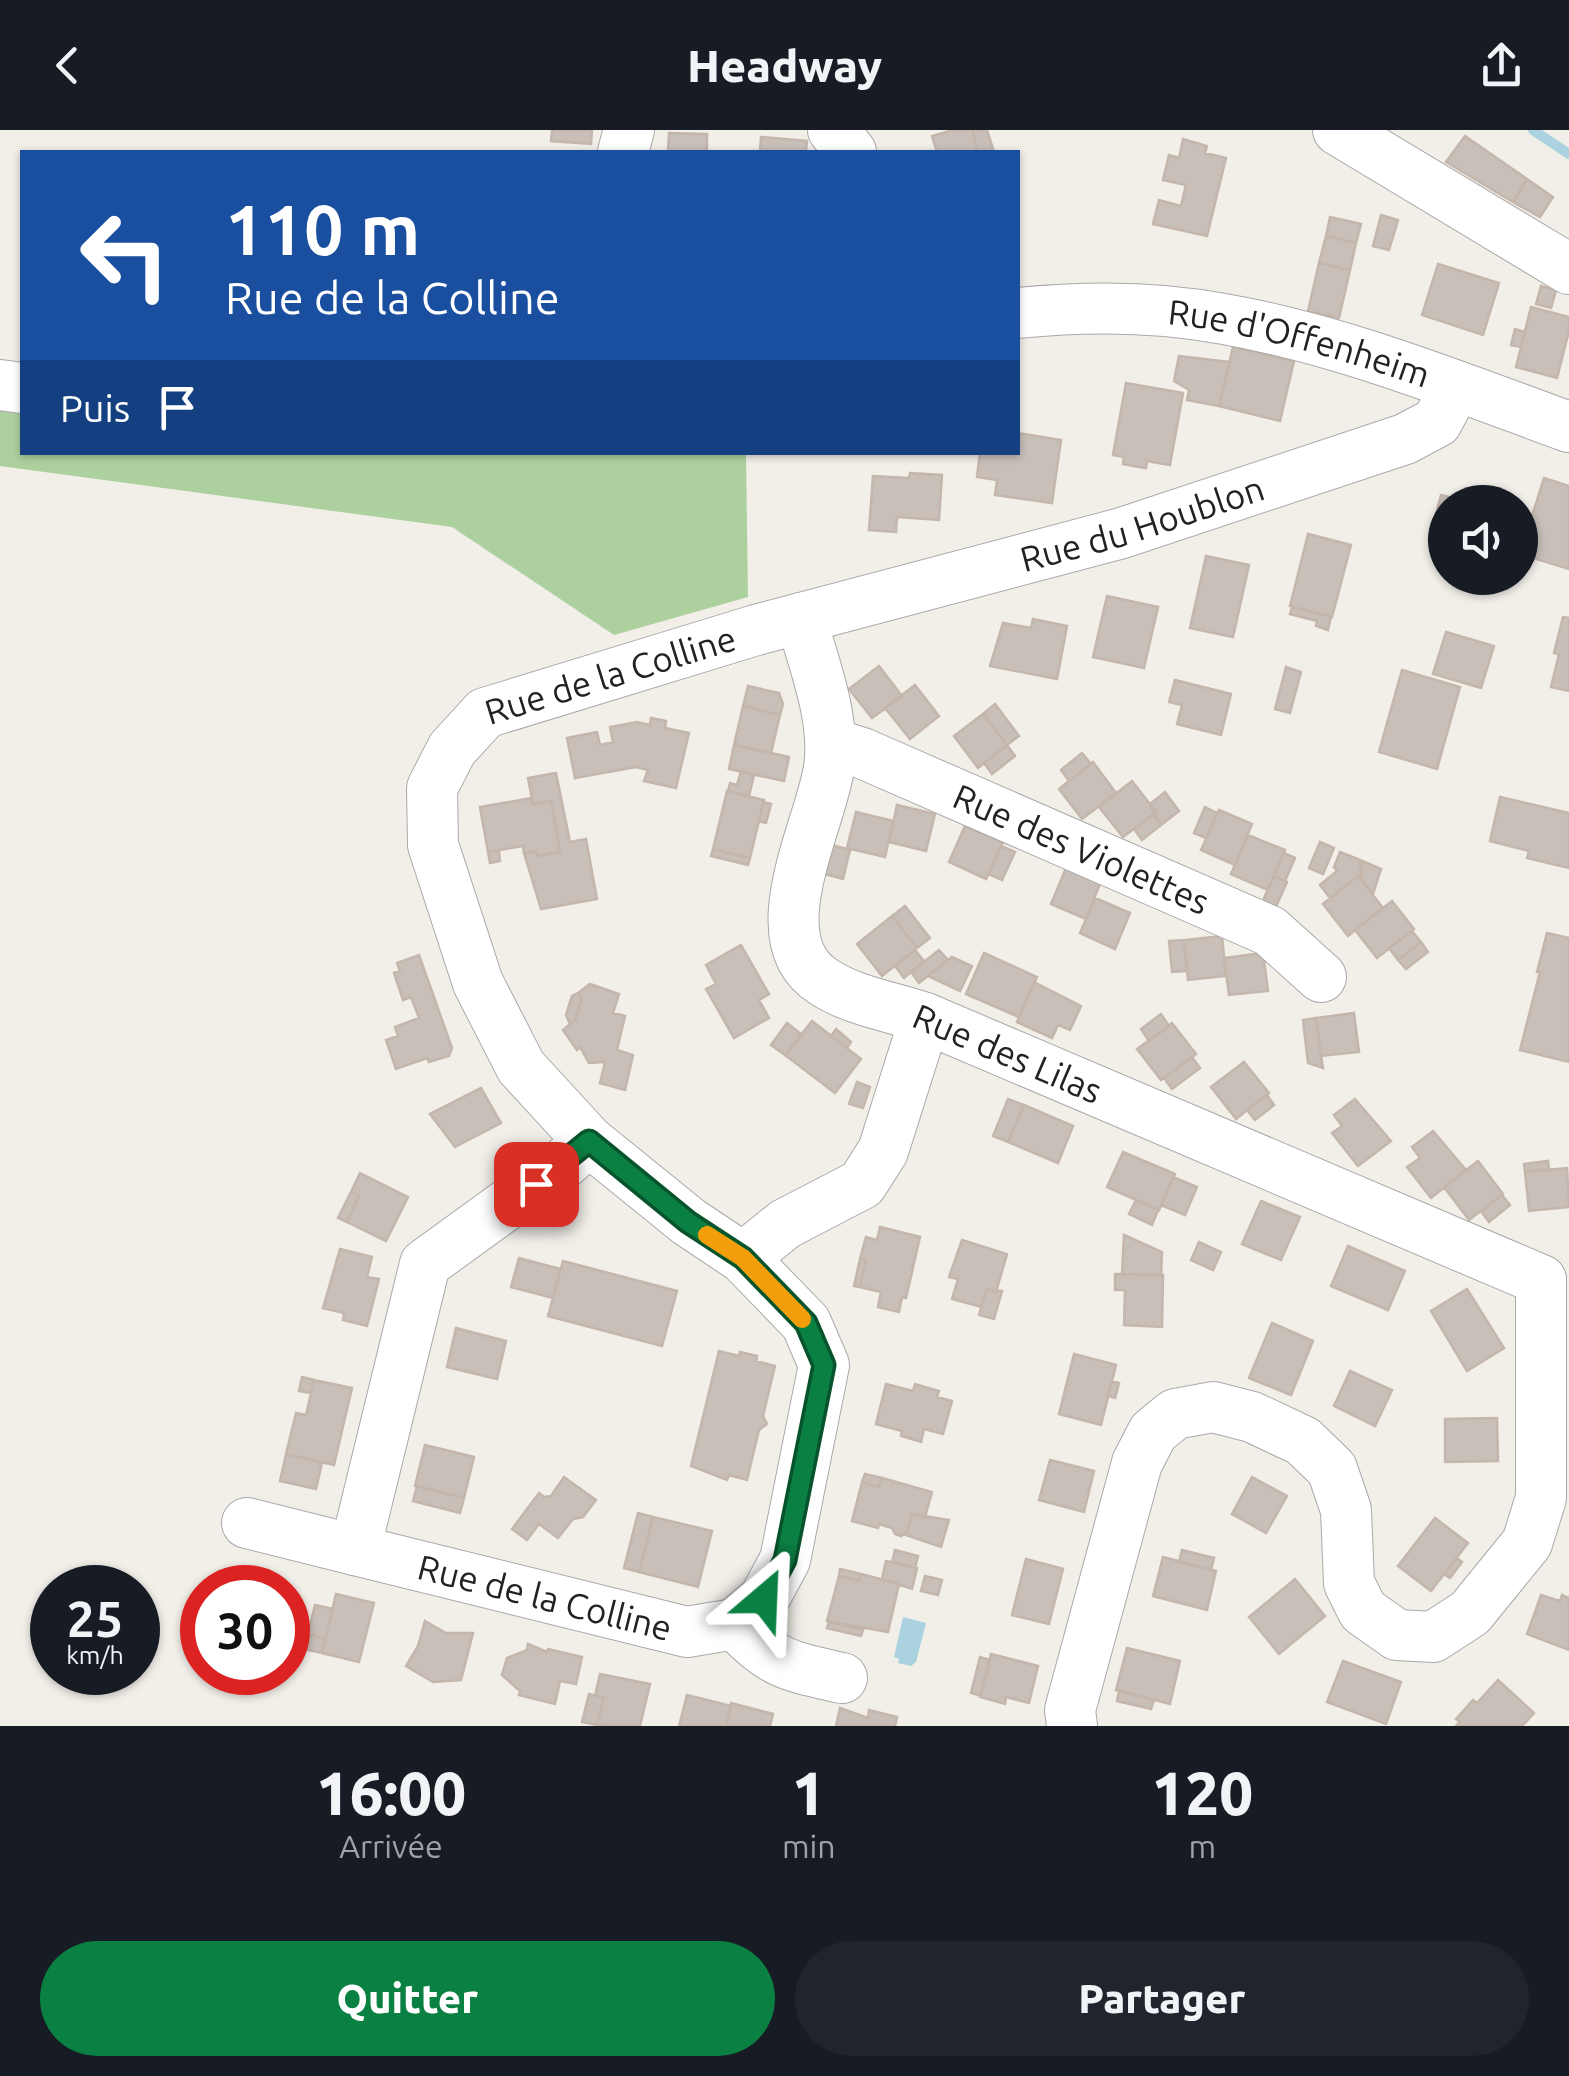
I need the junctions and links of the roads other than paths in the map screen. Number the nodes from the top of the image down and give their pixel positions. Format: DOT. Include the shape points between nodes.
graph roads {
  1 [pos="833,130"];
  2 [pos="1338,130"];
  3 [pos="849,150"];
  4 [pos="1569,269"];
  5 [pos="1020,312"];
  6 [pos="1456,386"];
  7 [pos="1569,426"];
  8 [pos="802,618"];
  9 [pos="830,743"];
  10 [pos="1321,977"];
  11 [pos="926,1018"];
  12 [pos="589,1141"];
  13 [pos="743,1258"];
  14 [pos="1555,1276"];
  15 [pos="246,1523"];
  16 [pos="355,1550"];
  17 [pos="735,1624"];
  18 [pos="842,1678"];
  19 [pos="1072,1726"];
  1 -- 3 [label="street"];
  2 -- 4 [label="street"];
  5 -- 6 [label="street, Rue d'Offenheim" via="1144,309 1223,318"];
  6 -- 7 [label="street, Rue d'Offenheim"];
  6 -- 8 [label="street, Rue du Houblon" via="1437,422 1405,439 1122,533"];
  8 -- 9 [label="street, Rue des Lilas"];
  8 -- 12 [label="street, Rue de la Colline" via="485,714 452,750 432,788 432,846 478,983 521,1066"];
  9 -- 10 [label="street, Rue des Violettes" via="1270,931"];
  9 -- 11 [label="street, Rue des Lilas" via="794,904 799,952 808,968 840,991"];
  11 -- 13 [label="street" via="883,1151 862,1184 785,1224"];
  11 -- 14 [label="street, Rue des Lilas"];
  12 -- 13 [label="street, Rue de la Colline"];
  12 -- 16 [label="street" via="425,1264"];
  13 -- 17 [label="street, Rue de la Colline" via="806,1323 824,1365 785,1560 764,1599"];
  14 -- 19 [label="street" via="1541,1498 1527,1543 1470,1614 1433,1637 1397,1635 1363,1611 1349,1582 1346,1510 1332,1468 1303,1441 1252,1417 1213,1407 1175,1414 1153,1432 1137,1463 1070,1710"];
  15 -- 16 [label="street, Rue de la Colline"];
  16 -- 17 [label="street, Rue de la Colline" via="687,1632"];
  17 -- 18 [label="street" via="782,1664"];
}
